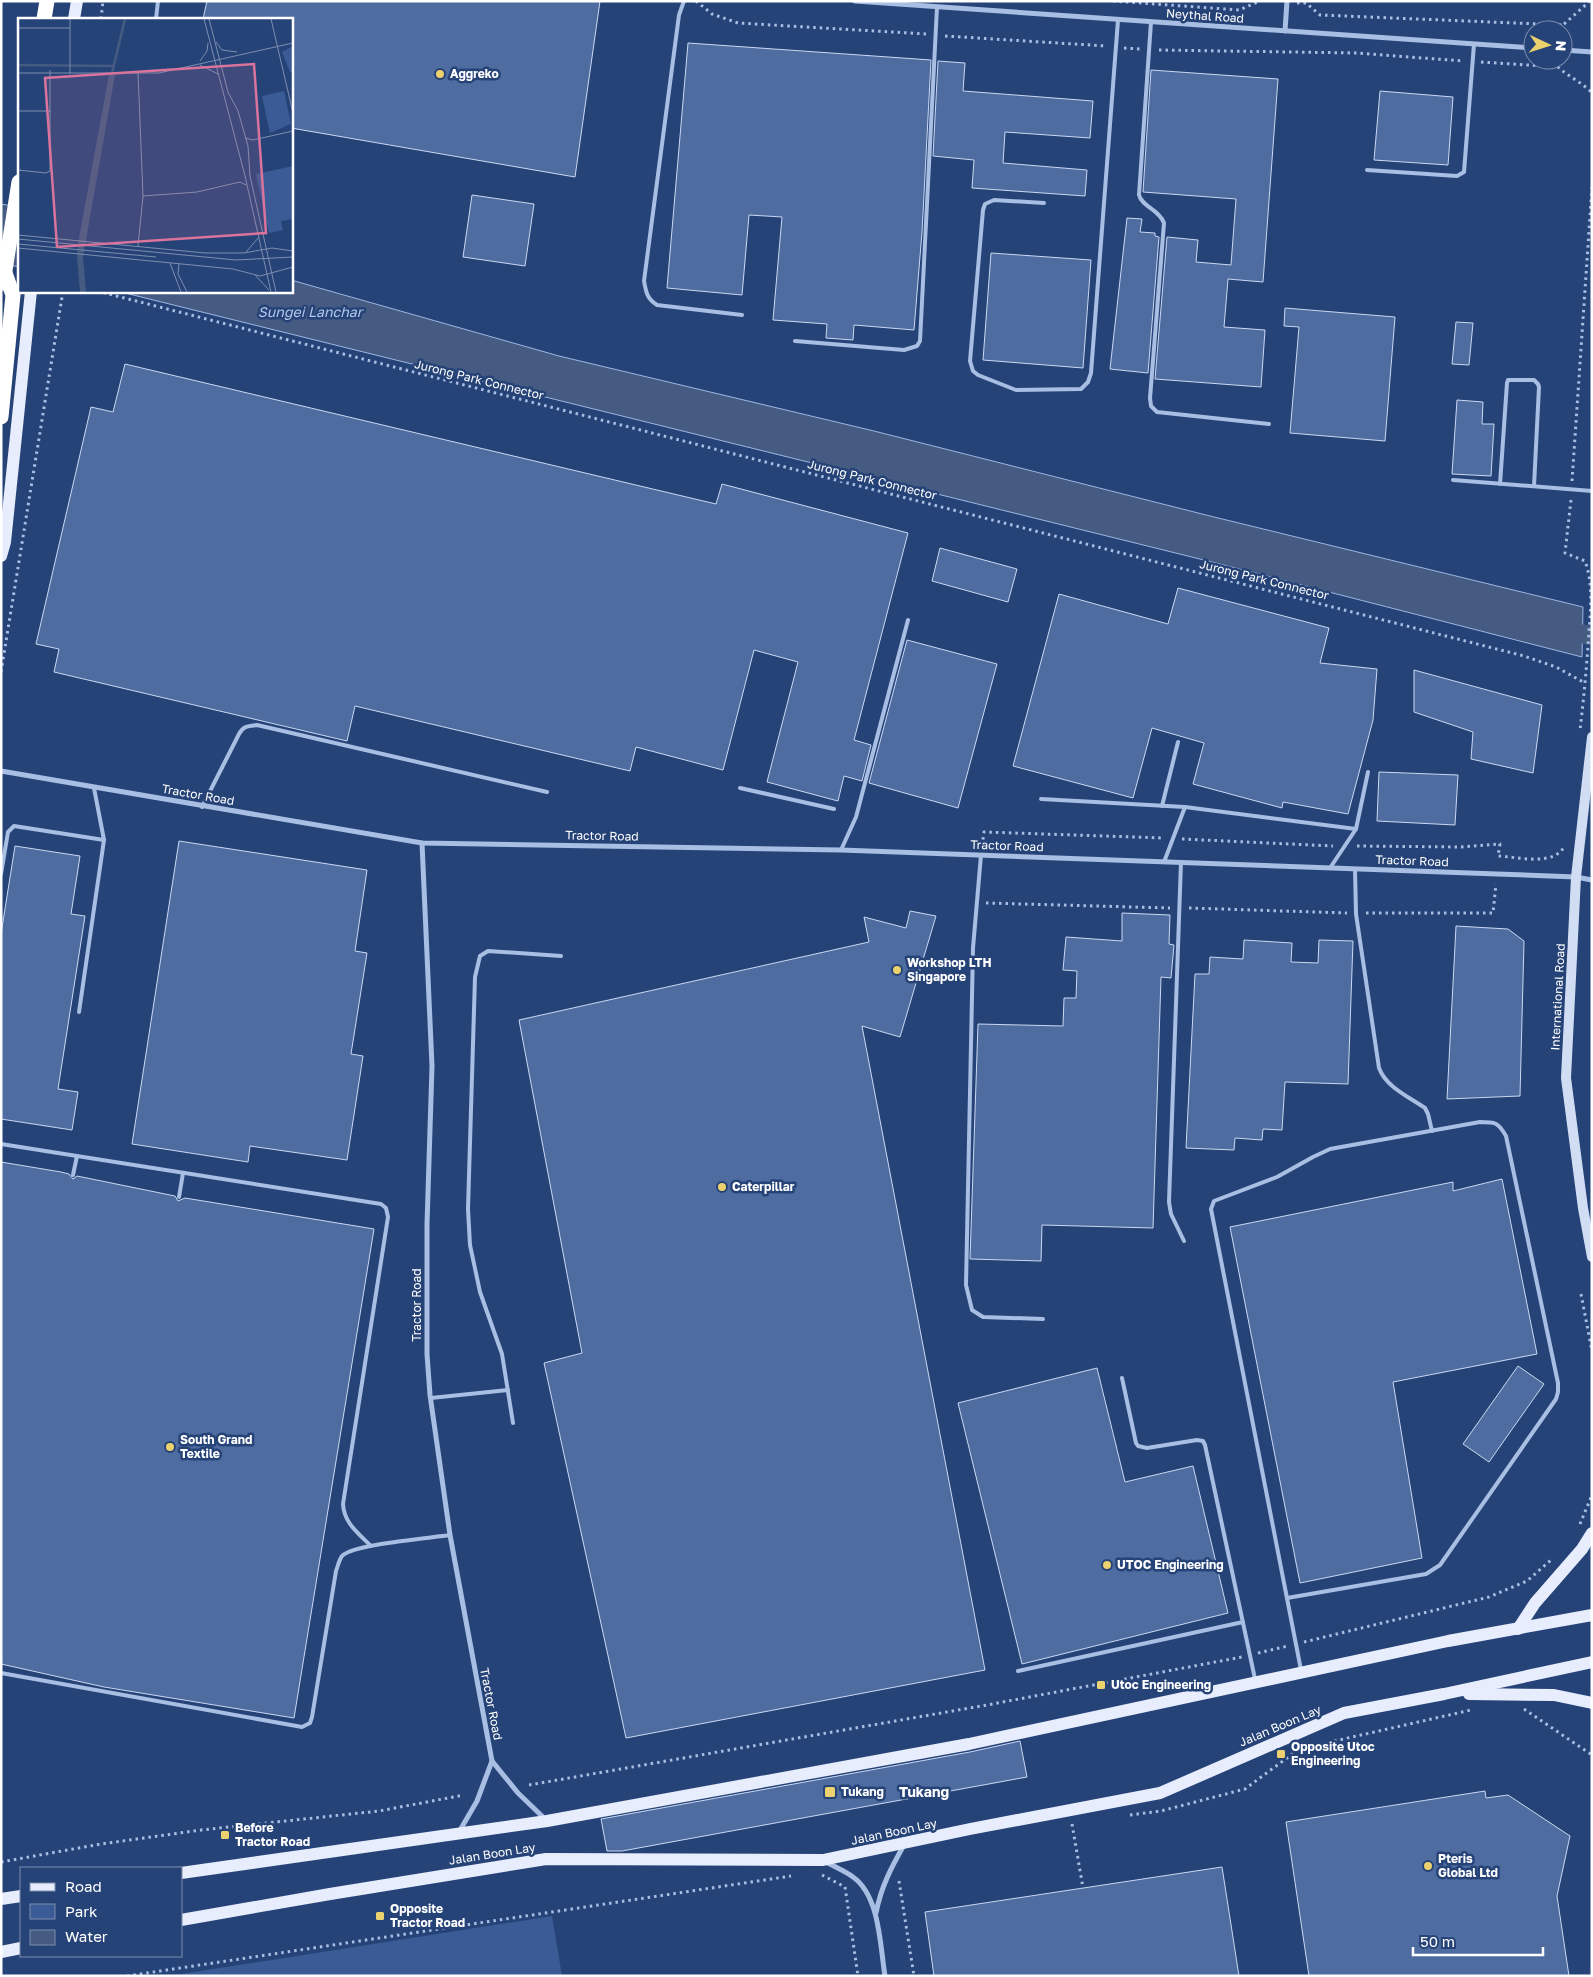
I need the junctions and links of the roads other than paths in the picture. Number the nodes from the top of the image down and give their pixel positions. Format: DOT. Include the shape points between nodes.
graph roads {
  1 [pos="47,1"];
  2 [pos="77,1"];
  3 [pos="158,1"];
  4 [pos="684,1"];
  5 [pos="855,1"];
  6 [pos="1287,1"];
  7 [pos="916,3"];
  8 [pos="937,7"];
  9 [pos="44,18"];
  10 [pos="74,18"];
  11 [pos="156,18"];
  12 [pos="1118,20"];
  13 [pos="1151,22"];
  14 [pos="1285,31"];
  15 [pos="1474,44"];
  16 [pos="1523,47"];
  17 [pos="1573,51"];
  18 [pos="1592,52"];
  19 [pos="1367,170"];
  20 [pos="18,188"];
  21 [pos="1044,203"];
  22 [pos="4,273"];
  23 [pos="1,292"];
  24 [pos="32,292"];
  25 [pos="742,315"];
  26 [pos="795,340"];
  27 [pos="1,417"];
  28 [pos="1269,424"];
  29 [pos="1453,480"];
  30 [pos="1500,484"];
  31 [pos="1534,486"];
  32 [pos="1592,491"];
  33 [pos="1,556"];
  34 [pos="908,620"];
  35 [pos="1592,737"];
  36 [pos="1178,742"];
  37 [pos="1,771"];
  38 [pos="1368,772"];
  39 [pos="94,788"];
  40 [pos="740,788"];
  41 [pos="548,792"];
  42 [pos="1041,799"];
  43 [pos="1162,806"];
  44 [pos="202,807"];
  45 [pos="1185,807"];
  46 [pos="834,809"];
  47 [pos="1356,829"];
  48 [pos="104,840"];
  49 [pos="422,843"];
  50 [pos="841,850"];
  51 [pos="981,855"];
  52 [pos="1164,862"];
  53 [pos="1181,862"];
  54 [pos="1330,868"];
  55 [pos="1354,869"];
  56 [pos="1,874"];
  57 [pos="1576,877"];
  58 [pos="1592,880"];
  59 [pos="561,956"];
  60 [pos="79,1012"];
  61 [pos="1432,1131"];
  62 [pos="1,1144"];
  63 [pos="77,1156"];
  64 [pos="183,1173"];
  65 [pos="73,1175"];
  66 [pos="179,1197"];
  67 [pos="1184,1241"];
  68 [pos="1592,1257"];
  69 [pos="1043,1319"];
  70 [pos="1122,1378"];
  71 [pos="508,1390"];
  72 [pos="431,1398"];
  73 [pos="513,1423"];
  74 [pos="1592,1533"];
  75 [pos="450,1535"];
  76 [pos="371,1546"];
  77 [pos="1287,1598"];
  78 [pos="1592,1614"];
  79 [pos="1243,1622"];
  80 [pos="1518,1629"];
  81 [pos="1592,1662"];
  82 [pos="1018,1671"];
  83 [pos="1,1673"];
  84 [pos="1302,1674"];
  85 [pos="1256,1684"];
  86 [pos="1444,1694"];
  87 [pos="1592,1703"];
  88 [pos="492,1761"];
  89 [pos="547,1821"];
  90 [pos="457,1835"];
  91 [pos="905,1843"];
  92 [pos="823,1860"];
  93 [pos="182,1873"];
  94 [pos="20,1896"];
  95 [pos="1,1899"];
  96 [pos="876,1914"];
  97 [pos="182,1920"];
  98 [pos="20,1948"];
  99 [pos="1,1952"];
  100 [pos="885,1976"];
  1 -- 9 [label="highway"];
  2 -- 10 [label="main road"];
  3 -- 11 [label="lane"];
  4 -- 25 [label="lane" via="676,35 644,281 646,292 650,301 657,305"];
  5 -- 7 [label="street, Neythal Road"];
  6 -- 14 [label="street"];
  7 -- 8 [label="street, Neythal Road"];
  8 -- 12 [label="street, Neythal Road"];
  8 -- 26 [label="lane" via="920,341 917,346 904,350"];
  12 -- 13 [label="street, Neythal Road"];
  12 -- 21 [label="lane" via="1091,373 1081,389 1016,390 978,375 970,361 983,210 994,200"];
  13 -- 14 [label="street, Neythal Road"];
  13 -- 28 [label="lane" via="1139,195 1141,201 1159,214 1164,223 1150,406 1157,412"];
  14 -- 15 [label="street, Neythal Road"];
  15 -- 16 [label="street, Neythal Road"];
  15 -- 19 [label="lane" via="1464,172 1457,176"];
  17 -- 18 [label="street"];
  20 -- 22 [label="highway"];
  22 -- 23 [label="highway"];
  22 -- 27 [label="highway" via="13,295 13,308"];
  24 -- 33 [label="main road"];
  29 -- 30 [label="lane"];
  30 -- 31 [label="lane"];
  30 -- 31 [label="lane" via="1506,383 1508,380 1534,380 1539,387"];
  31 -- 32 [label="lane"];
  34 -- 50 [label="lane" via="856,817"];
  35 -- 57 [label="main road, International Road"];
  36 -- 43 [label="lane"];
  37 -- 39 [label="street, Tractor Road"];
  38 -- 47 [label="lane"];
  39 -- 44 [label="street, Tractor Road"];
  39 -- 48 [label="lane"];
  40 -- 46 [label="lane"];
  41 -- 44 [label="lane" via="249,726 242,728"];
  42 -- 43 [label="lane"];
  43 -- 45 [label="lane"];
  44 -- 49 [label="street, Tractor Road"];
  45 -- 47 [label="lane"];
  45 -- 52 [label="lane"];
  47 -- 54 [label="lane"];
  48 -- 56 [label="lane" via="14,826 8,832"];
  48 -- 60 [label="lane"];
  49 -- 50 [label="street, Tractor Road"];
  49 -- 72 [label="street, Tractor Road" via="432,1066 427,1224 427,1354"];
  50 -- 51 [label="street, Tractor Road"];
  51 -- 52 [label="street, Tractor Road"];
  51 -- 69 [label="lane" via="973,948 966,1286 972,1310 984,1317"];
  52 -- 53 [label="street, Tractor Road"];
  53 -- 54 [label="street, Tractor Road"];
  53 -- 67 [label="lane" via="1169,1202"];
  54 -- 55 [label="street, Tractor Road"];
  55 -- 57 [label="street, Tractor Road"];
  55 -- 61 [label="lane" via="1356,914 1379,1068 1383,1078 1425,1108"];
  57 -- 58 [label="street, Tractor Road"];
  57 -- 68 [label="main road, International Road" via="1566,1078"];
  59 -- 71 [label="lane" via="488,951 480,956 475,977 468,1209 470,1245 480,1292 502,1354"];
  61 -- 77 [label="lane" via="1330,1149 1277,1178 1214,1201 1211,1209"];
  61 -- 77 [label="lane" via="1494,1122 1506,1136 1558,1392 1556,1399 1451,1550 1432,1571"];
  62 -- 63 [label="lane"];
  63 -- 64 [label="lane"];
  63 -- 65 [label="lane"];
  64 -- 66 [label="lane"];
  64 -- 76 [label="lane" via="380,1204 388,1213 343,1504 347,1522"];
  70 -- 79 [label="lane" via="1138,1446 1147,1448 1197,1440 1205,1445"];
  71 -- 72 [label="lane"];
  71 -- 73 [label="lane"];
  72 -- 75 [label="street, Tractor Road"];
  74 -- 80 [label="main road"];
  75 -- 76 [label="lane"];
  75 -- 88 [label="street, Tractor Road"];
  76 -- 83 [label="lane" via="348,1552 338,1564 312,1717 306,1726"];
  77 -- 84 [label="lane"];
  78 -- 80 [label="main road, Jalan Boon Lay"];
  79 -- 82 [label="lane"];
  79 -- 85 [label="lane"];
  80 -- 84 [label="main road, Jalan Boon Lay" via="1448,1641"];
  81 -- 86 [label="main road, Jalan Boon Lay"];
  84 -- 85 [label="main road, Jalan Boon Lay"];
  85 -- 89 [label="main road, Jalan Boon Lay" via="969,1744"];
  86 -- 87 [label="main road" via="1554,1695"];
  86 -- 91 [label="main road, Jalan Boon Lay" via="1344,1713 1160,1793"];
  88 -- 89 [label="street, Tractor Road"];
  88 -- 90 [label="street" via="477,1801"];
  89 -- 90 [label="main road, Jalan Boon Lay"];
  90 -- 93 [label="main road, Jalan Boon Lay"];
  91 -- 92 [label="main road, Jalan Boon Lay"];
  91 -- 96 [label="street" via="888,1872"];
  92 -- 96 [label="street" via="854,1877 863,1887"];
  92 -- 97 [label="main road, Jalan Boon Lay" via="546,1859"];
  94 -- 95 [label="main road"];
  96 -- 100 [label="street"];
  98 -- 99 [label="main road"];
}
